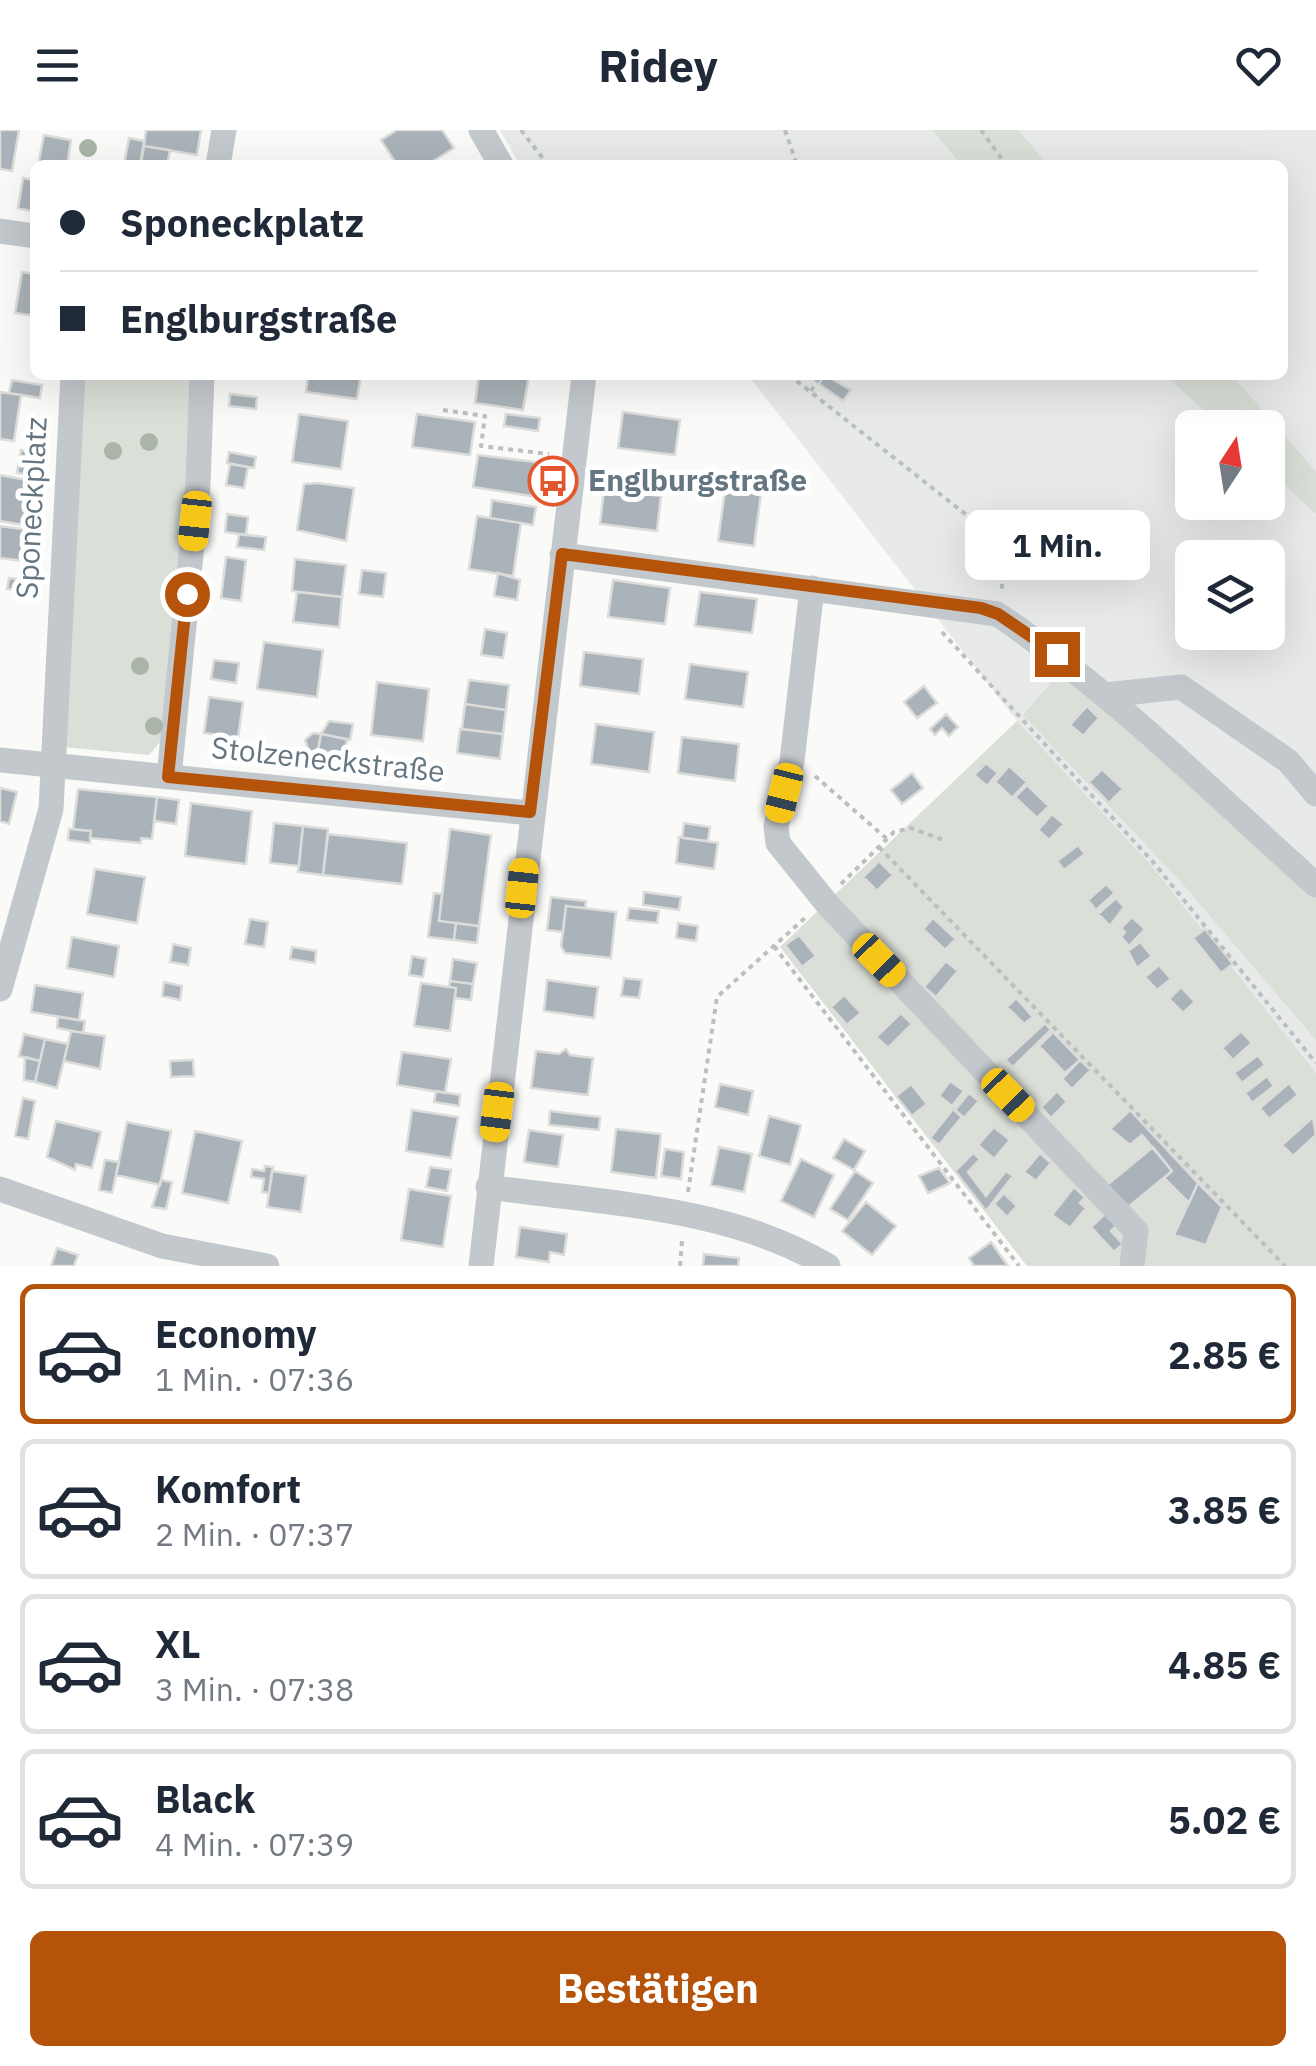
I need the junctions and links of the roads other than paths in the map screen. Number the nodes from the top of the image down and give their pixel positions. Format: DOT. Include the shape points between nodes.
graph roads {
  1 [pos="224,130"];
  2 [pos="481,130"];
  3 [pos="219,160"];
  4 [pos="498,160"];
  5 [pos="0,231"];
  6 [pos="30,235"];
  7 [pos="73,380"];
  8 [pos="202,380"];
  9 [pos="583,380"];
  10 [pos="562,554"];
  11 [pos="812,588"];
  12 [pos="1105,695"];
  13 [pos="0,760"];
  14 [pos="52,765"];
  15 [pos="168,777"];
  16 [pos="1316,794"];
  17 [pos="530,812"];
  18 [pos="1316,885"];
  19 [pos="0,988"];
  20 [pos="488,1187"];
  21 [pos="0,1189"];
  22 [pos="266,1266"];
  23 [pos="481,1266"];
  24 [pos="828,1266"];
  25 [pos="1132,1266"];
  1 -- 3 [label="street"];
  2 -- 4 [label="street"];
  5 -- 6 [label="street"];
  7 -- 14 [label="street, Sponeckplatz"];
  8 -- 15 [label="street" via="198,484"];
  9 -- 10 [label="street"];
  10 -- 11 [label="street"];
  10 -- 17 [label="street"];
  11 -- 12 [label="street" via="998,614"];
  11 -- 25 [label="street" via="778,843 1136,1230"];
  12 -- 16 [label="street" via="1181,687 1288,761"];
  12 -- 18 [label="street"];
  13 -- 14 [label="street, Stolzeneckstraße"];
  14 -- 15 [label="street, Stolzeneckstraße"];
  14 -- 19 [label="street, Sponeckplatz" via="51,809"];
  15 -- 17 [label="street, Stolzeneckstraße"];
  17 -- 20 [label="street"];
  20 -- 23 [label="street"];
  20 -- 24 [label="street" via="685,1216 780,1240"];
  21 -- 22 [label="street" via="162,1246"];
}
